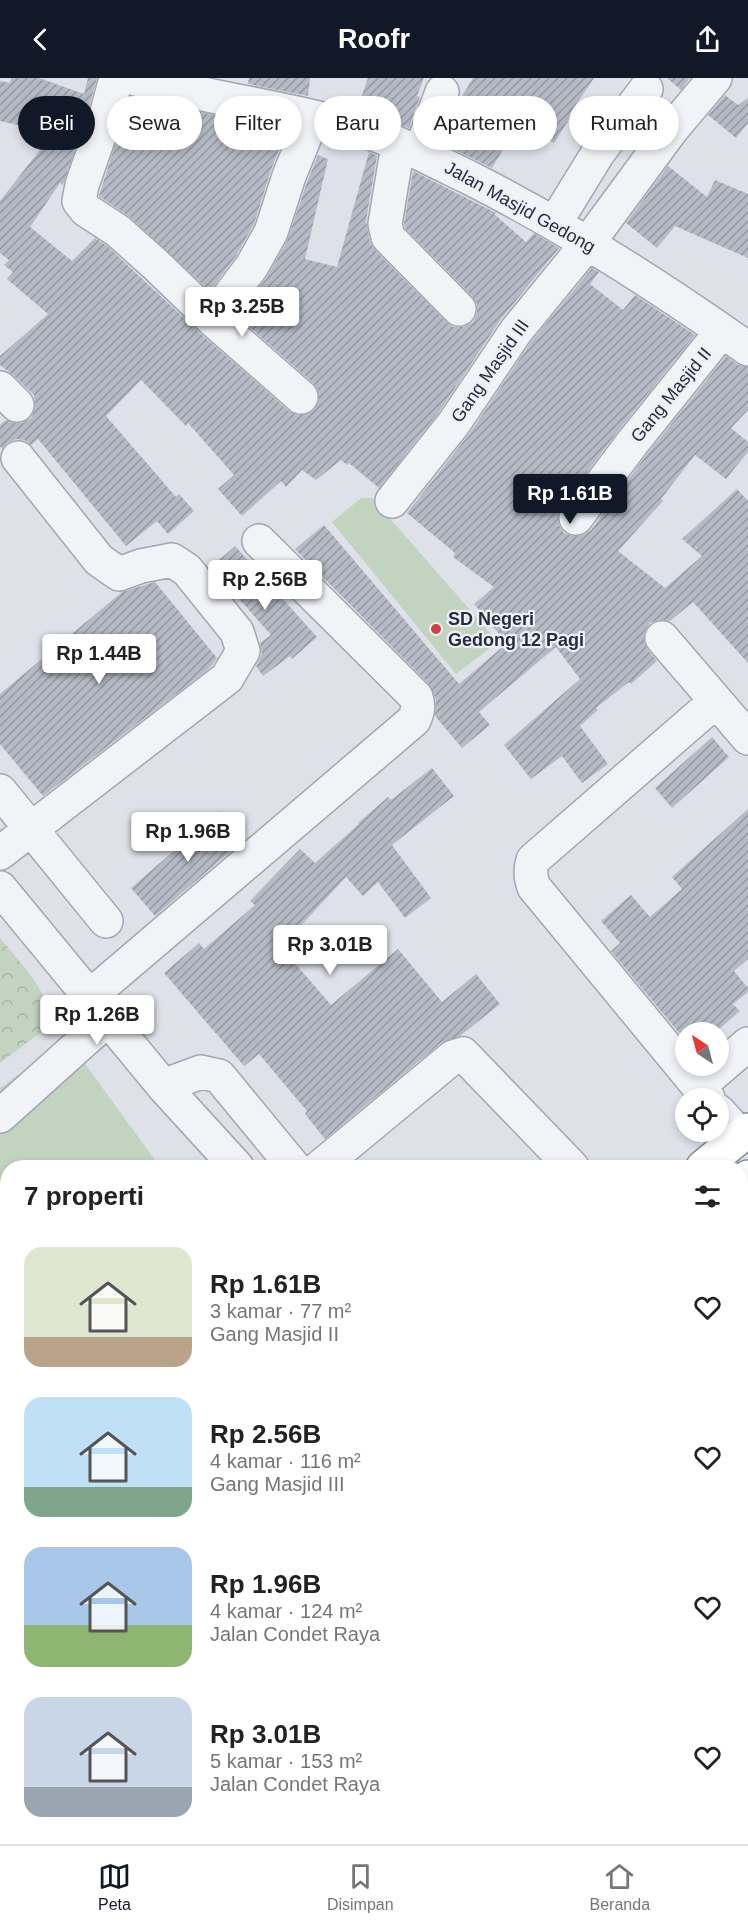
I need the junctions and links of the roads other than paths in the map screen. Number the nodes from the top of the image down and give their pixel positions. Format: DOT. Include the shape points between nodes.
graph roads {
  1 [pos="116,78"];
  2 [pos="132,78"];
  3 [pos="715,78"];
  4 [pos="170,83"];
  5 [pos="646,89"];
  6 [pos="442,92"];
  7 [pos="313,117"];
  8 [pos="409,149"];
  9 [pos="555,223"];
  10 [pos="588,243"];
  11 [pos="459,309"];
  12 [pos="212,319"];
  13 [pos="735,340"];
  14 [pos="301,397"];
  15 [pos="18,458"];
  16 [pos="392,501"];
  17 [pos="576,518"];
  18 [pos="259,541"];
  19 [pos="662,638"];
  20 [pos="716,701"];
  21 [pos="748,738"];
  22 [pos="0,791"];
  23 [pos="30,830"];
  24 [pos="0,853"];
  25 [pos="0,888"];
  26 [pos="106,921"];
  27 [pos="99,1008"];
  28 [pos="748,1044"];
  29 [pos="164,1088"];
  30 [pos="699,1088"];
  31 [pos="716,1088"];
  32 [pos="0,1116"];
  33 [pos="729,1120"];
  34 [pos="746,1137"];
  35 [pos="231,1160"];
  36 [pos="288,1160"];
  37 [pos="329,1160"];
  38 [pos="565,1160"];
  39 [pos="713,1160"];
  1 -- 12 [label="street" via="79,201 118,231"];
  2 -- 4 [label="street, Jalan Masjid Gedong"];
  3 -- 10 [label="street, Gang Masjid III"];
  4 -- 7 [label="street, Jalan Masjid Gedong"];
  5 -- 9 [label="street" via="598,153"];
  6 -- 8 [label="street"];
  7 -- 8 [label="street, Jalan Masjid Gedong"];
  7 -- 12 [label="street" via="271,232 252,266"];
  8 -- 9 [label="street, Jalan Masjid Gedong"];
  8 -- 11 [label="street" via="385,224 388,237"];
  9 -- 10 [label="street, Jalan Masjid Gedong"];
  10 -- 13 [label="street, Jalan Masjid Gedong"];
  10 -- 16 [label="street, Gang Masjid III" via="516,331 454,423"];
  12 -- 14 [label="street"];
  13 -- 17 [label="street, Gang Masjid II" via="633,442"];
  15 -- 23 [label="street" via="99,560 119,574 172,560 187,570 237,632 243,651 227,678"];
  18 -- 27 [label="street" via="416,697 417,712 414,720"];
  19 -- 20 [label="street"];
  20 -- 21 [label="street"];
  20 -- 30 [label="street" via="533,860 530,869 534,887"];
  22 -- 23 [label="street"];
  23 -- 24 [label="street"];
  23 -- 26 [label="street"];
  25 -- 27 [label="street"];
  27 -- 29 [label="street"];
  27 -- 32 [label="street"];
  28 -- 31 [label="street"];
  29 -- 35 [label="street"];
  29 -- 36 [label="street" via="201,1072 219,1076"];
  33 -- 34 [label="street"];
  34 -- 39 [label="highway"];
  37 -- 38 [label="street" via="453,1058 463,1054"];
}
